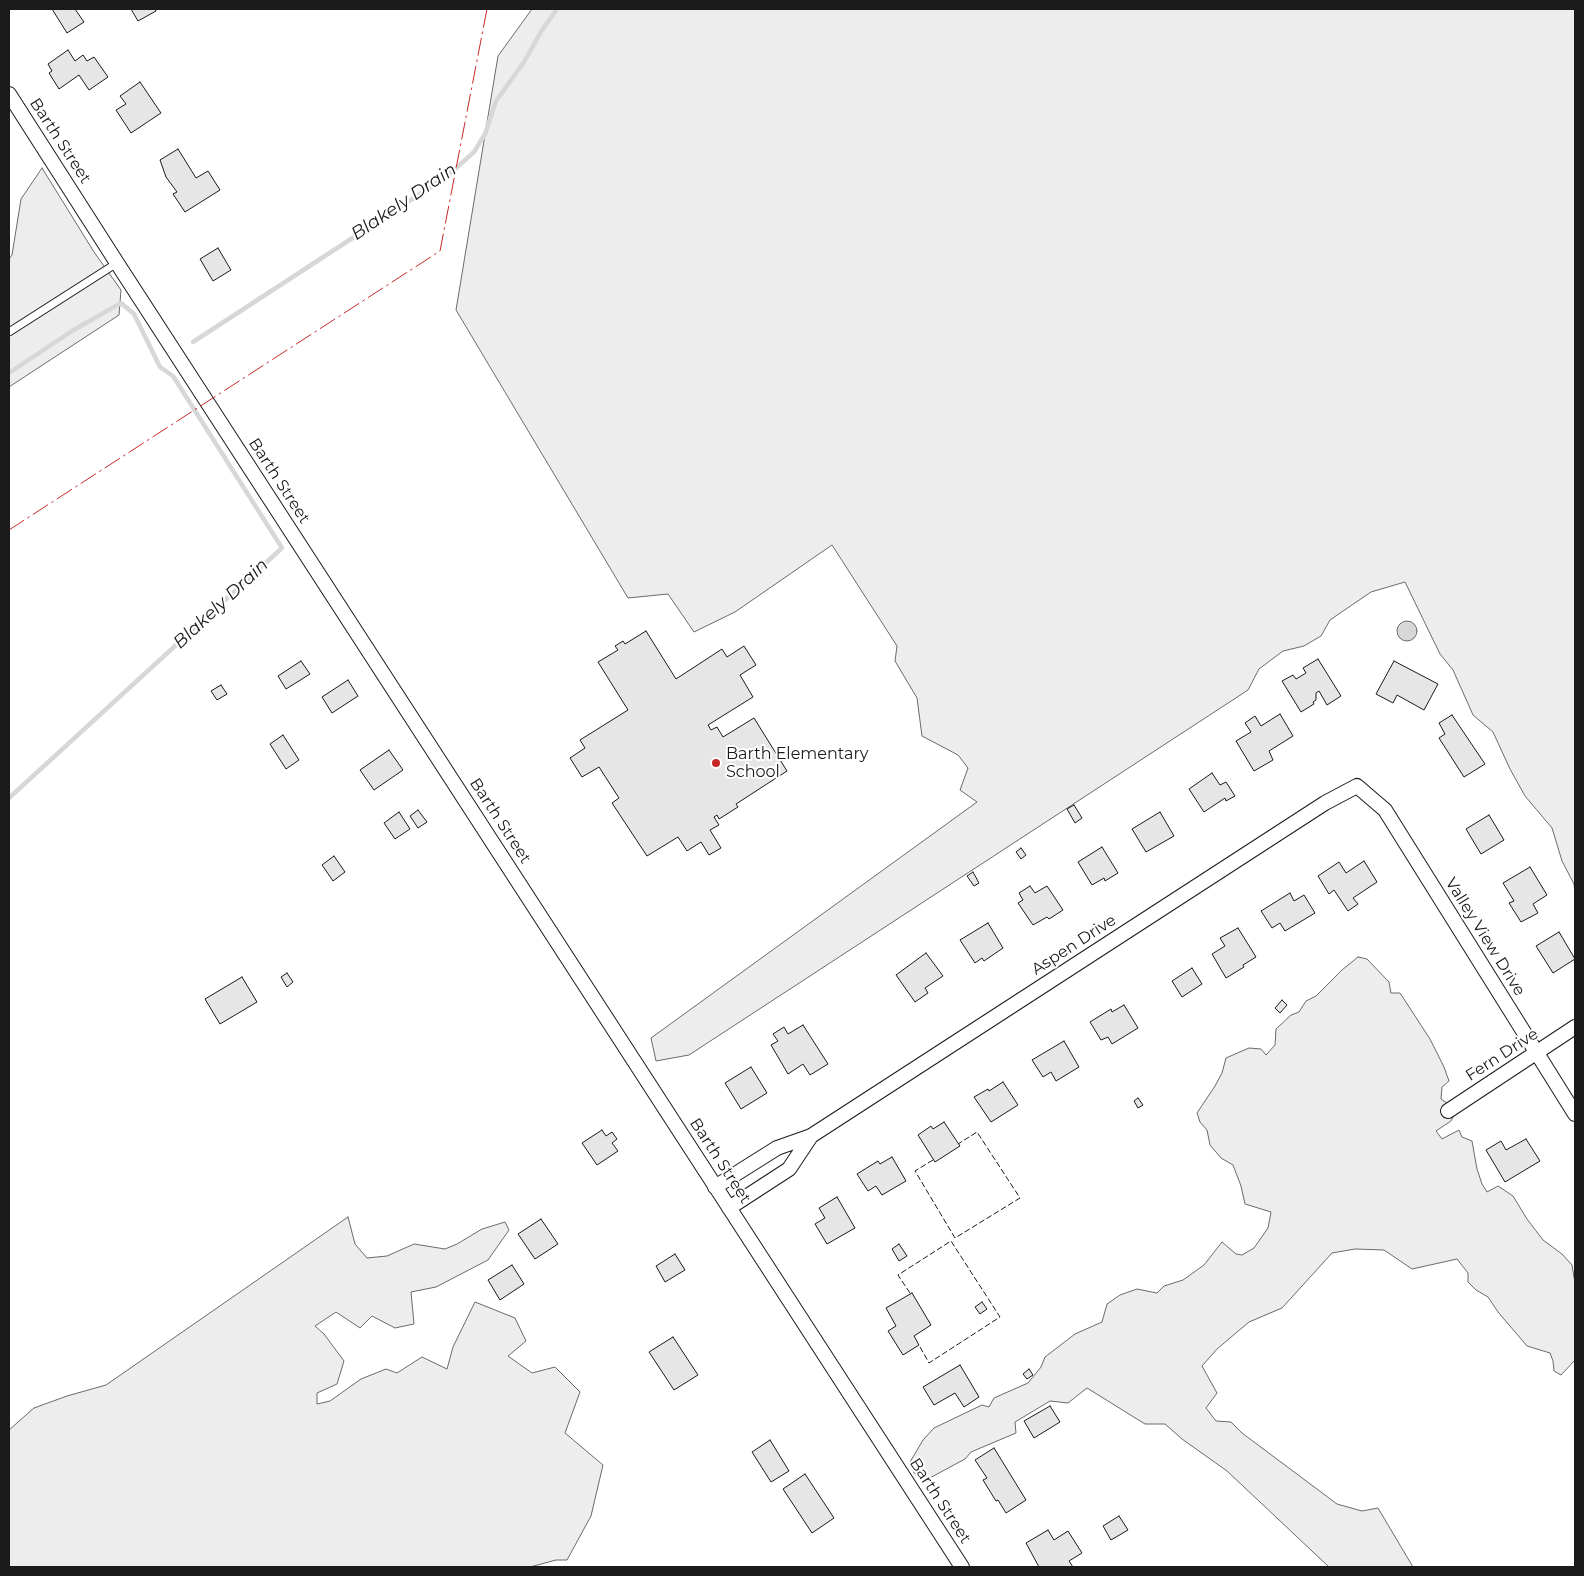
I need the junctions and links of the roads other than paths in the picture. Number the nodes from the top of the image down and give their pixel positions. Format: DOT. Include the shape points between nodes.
graph roads {
  1 [pos="9,94"];
  2 [pos="117,263"];
  3 [pos="9,332"];
  4 [pos="1357,786"];
  5 [pos="1575,1027"];
  6 [pos="1537,1052"];
  7 [pos="1448,1111"];
  8 [pos="1575,1114"];
  9 [pos="811,1136"];
  10 [pos="715,1187"];
  11 [pos="729,1208"];
  12 [pos="962,1567"];
  1 -- 2 [label="street, Barth Street"];
  2 -- 3 [label="lane"];
  2 -- 10 [label="street, Barth Street"];
  4 -- 6 [label="street, Valley View Drive" via="1386,810"];
  4 -- 9 [label="street, Aspen Drive" via="1325,803"];
  5 -- 6 [label="street, Fern Drive"];
  6 -- 7 [label="street, Fern Drive"];
  6 -- 8 [label="street, Valley View Drive"];
  9 -- 10 [label="street, Aspen Drive" via="777,1148"];
  9 -- 11 [label="street, Aspen Drive" via="788,1170"];
  10 -- 11 [label="street, Barth Street"];
  11 -- 12 [label="street, Barth Street"];
}
